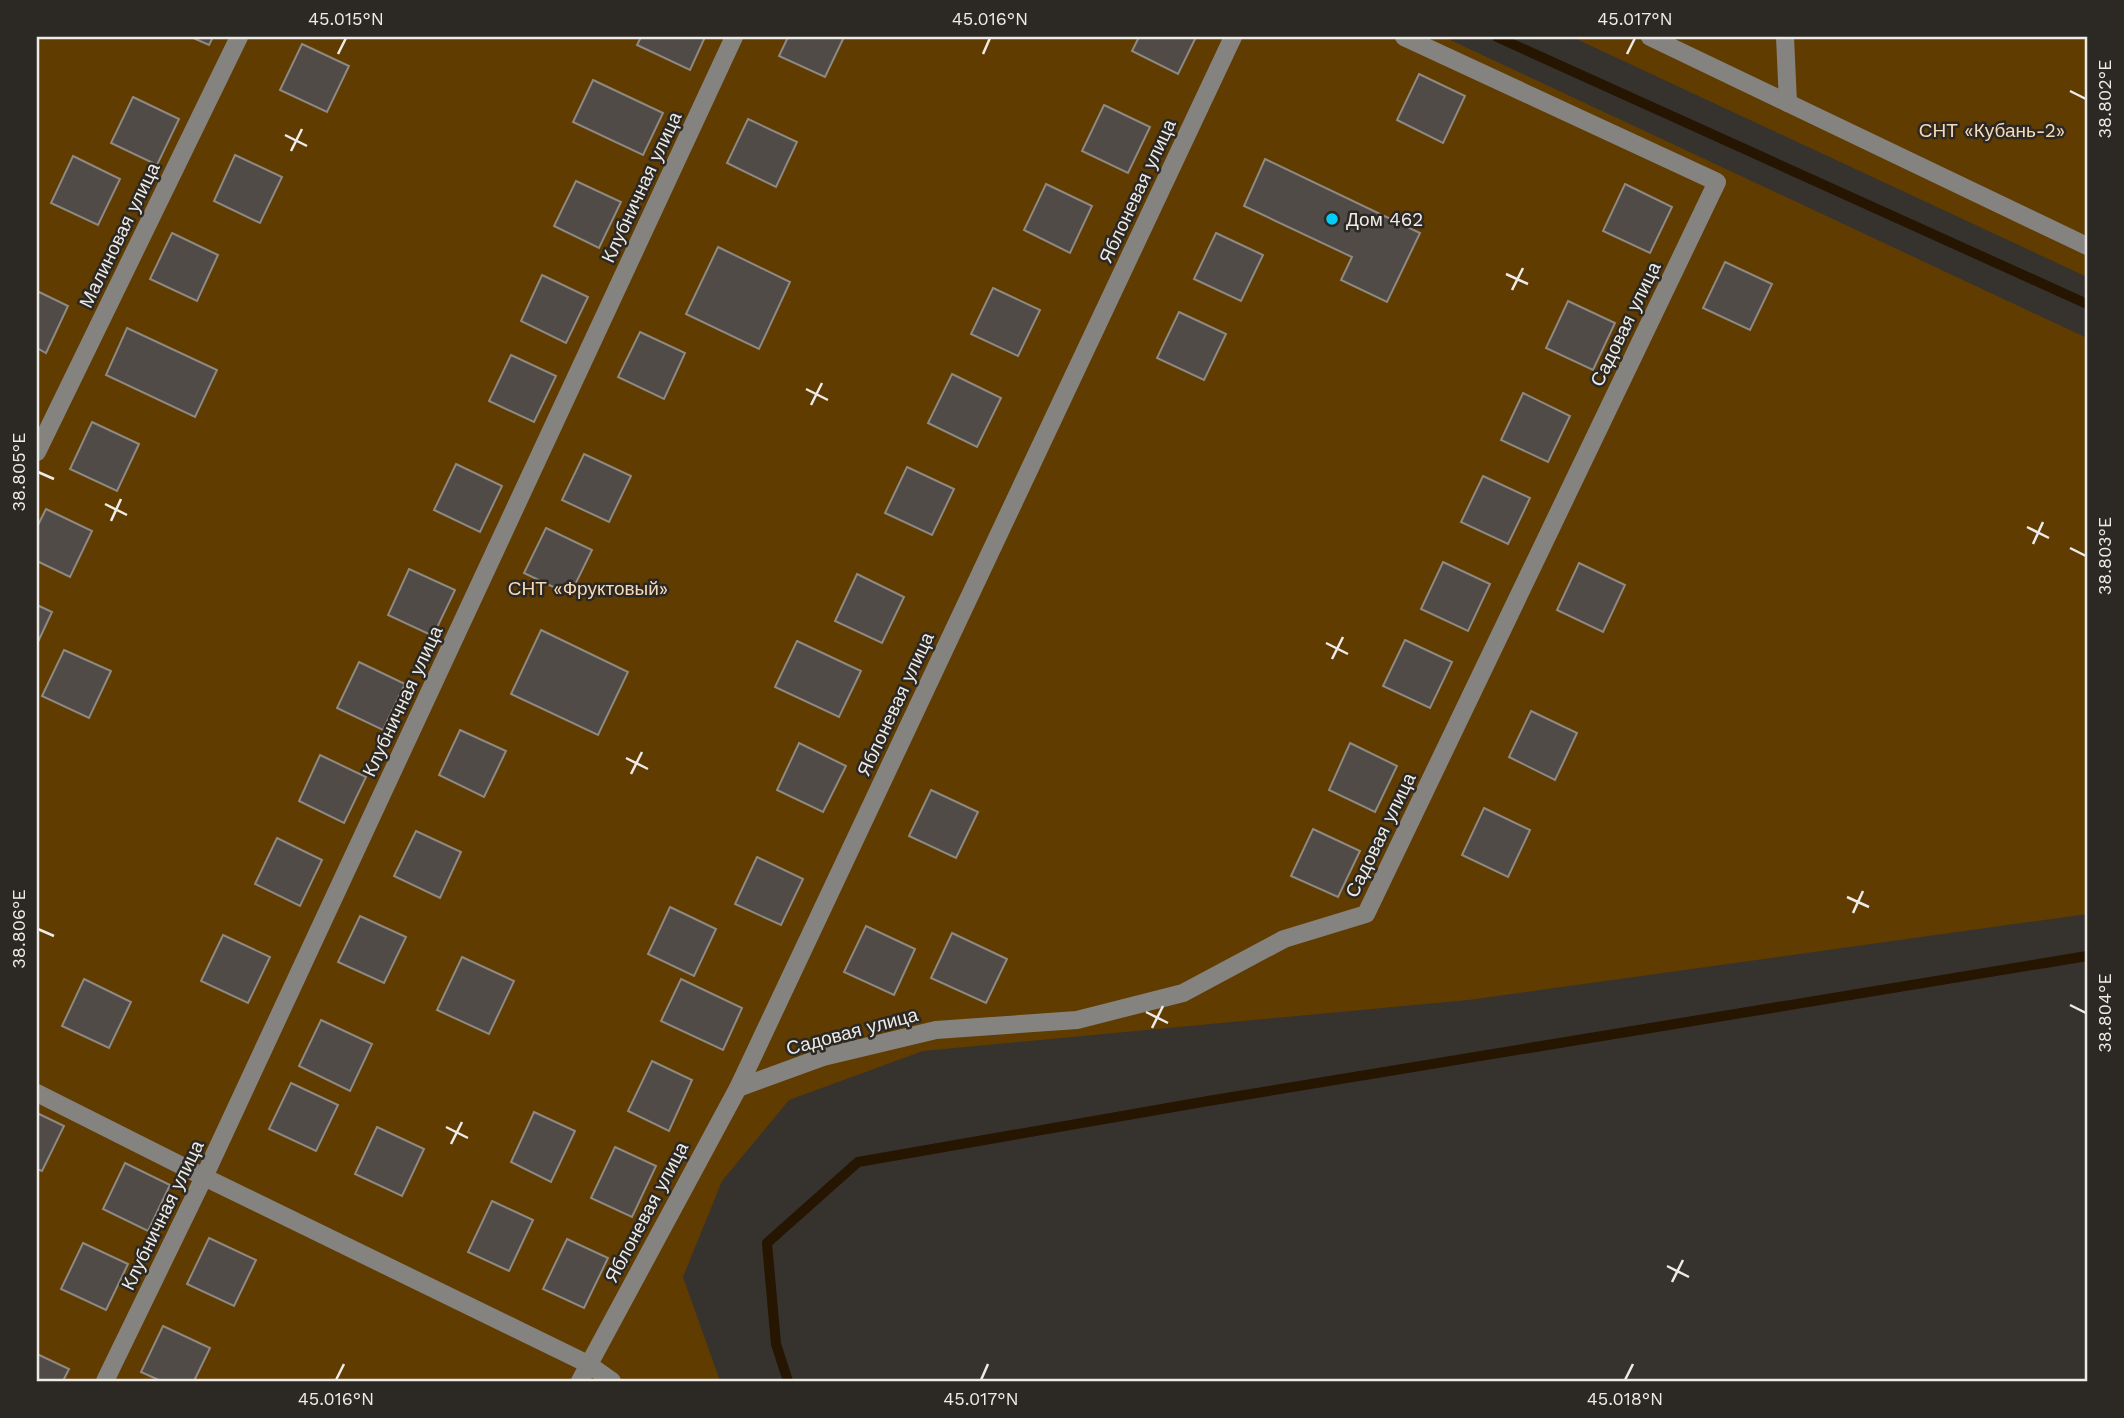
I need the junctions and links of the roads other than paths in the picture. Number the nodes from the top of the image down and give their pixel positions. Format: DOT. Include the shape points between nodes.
graph roads {
  1 [pos="239,37"];
  2 [pos="734,37"];
  3 [pos="1233,37"];
  4 [pos="1404,37"];
  5 [pos="1650,37"];
  6 [pos="1785,37"];
  7 [pos="1788,103"];
  8 [pos="2087,246"];
  9 [pos="37,452"];
  10 [pos="738,1088"];
  11 [pos="37,1093"];
  12 [pos="204,1177"];
  13 [pos="588,1364"];
  14 [pos="104,1381"];
  15 [pos="580,1381"];
  16 [pos="612,1381"];
  1 -- 9 [label="street, Малиновая улица"];
  2 -- 12 [label="street, Клубничная улица"];
  3 -- 10 [label="street, Яблоневая улица"];
  4 -- 10 [label="street, Садовая улица" via="1717,182 1366,914 1284,939 1183,993 1077,1020 936,1030 823,1058"];
  5 -- 7 [label="street"];
  6 -- 7 [label="street"];
  7 -- 8 [label="street"];
  10 -- 13 [label="street, Яблоневая улица"];
  11 -- 12 [label="street"];
  12 -- 13 [label="street"];
  12 -- 14 [label="street, Клубничная улица"];
  13 -- 15 [label="street, Яблоневая улица"];
  13 -- 16 [label="street"];
}
